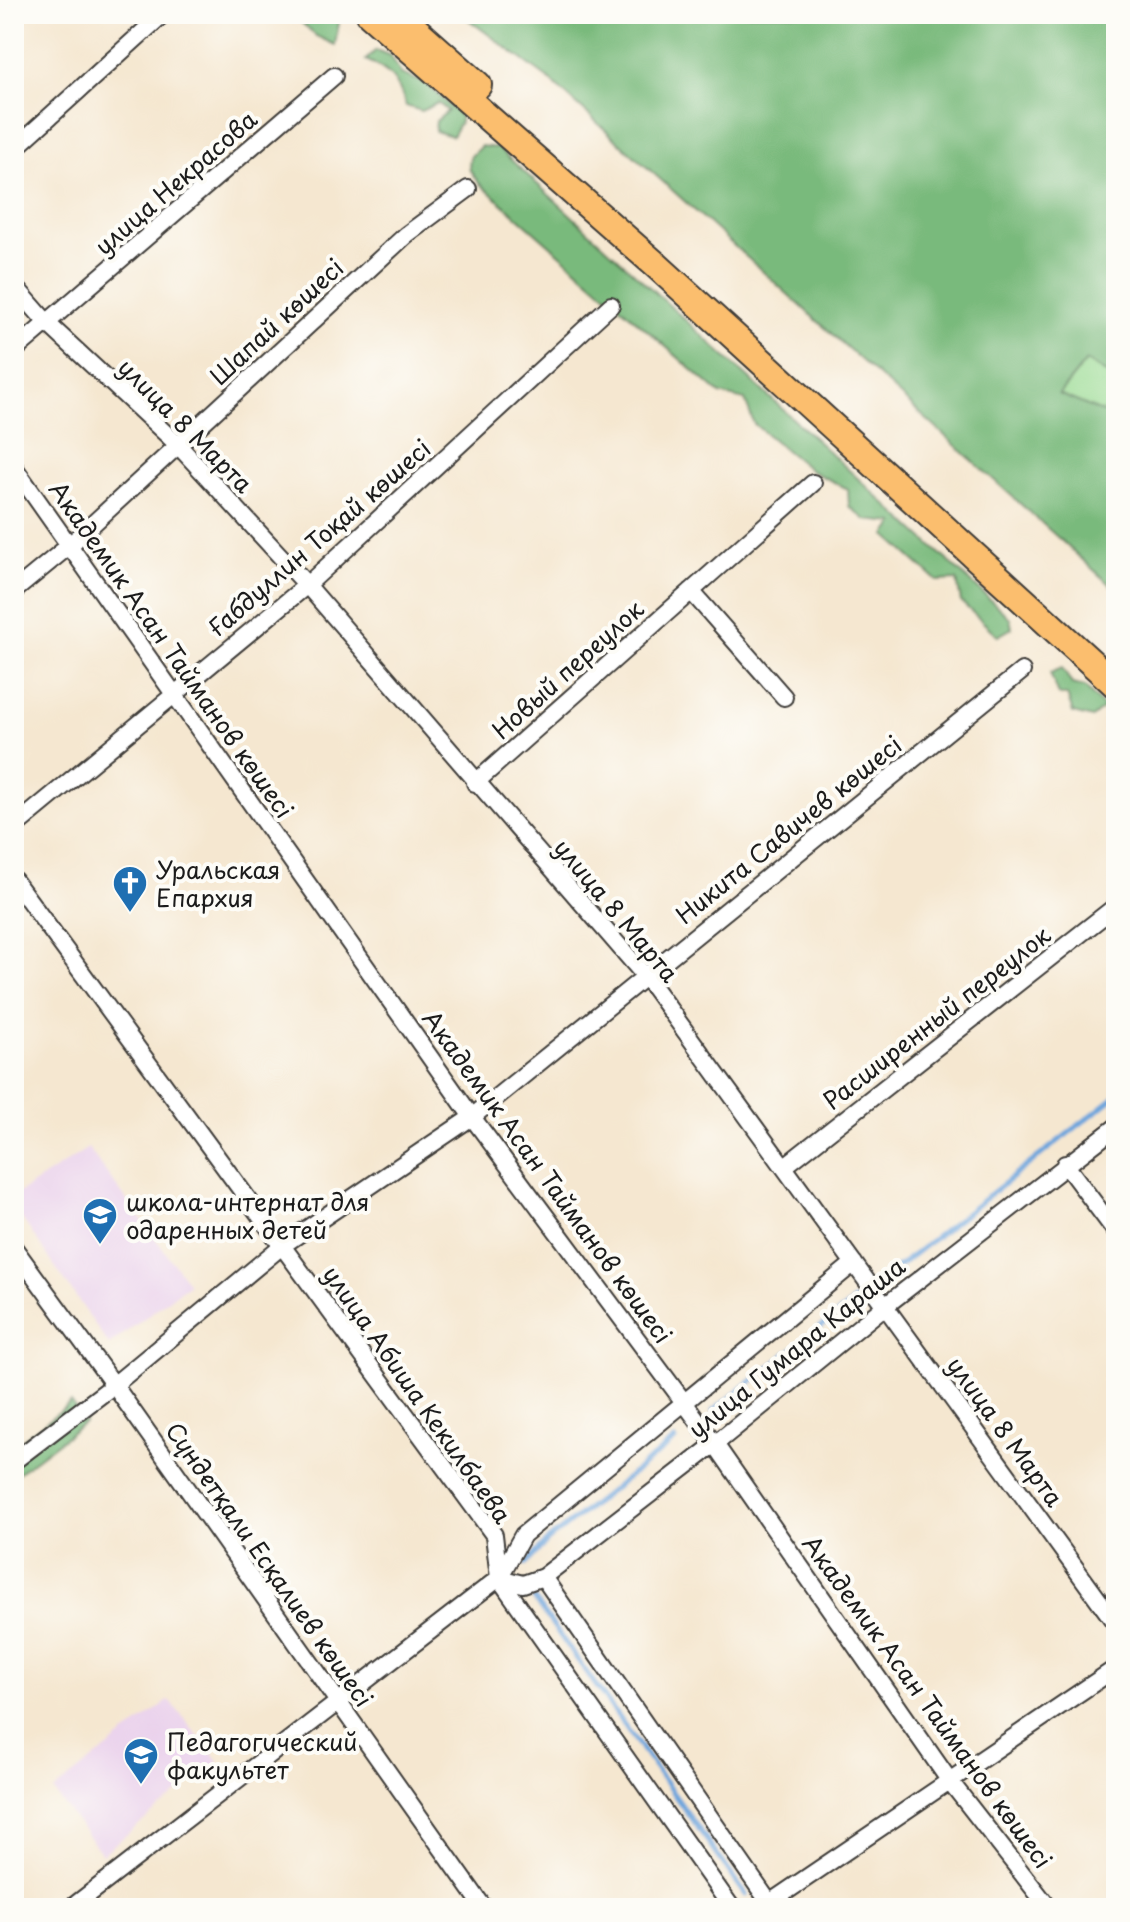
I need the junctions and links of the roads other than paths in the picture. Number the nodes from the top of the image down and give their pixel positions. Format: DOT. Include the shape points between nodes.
graph roads {
  1 [pos="163,14"];
  2 [pos="370,14"];
  3 [pos="398,14"];
  4 [pos="334,76"];
  5 [pos="14,149"];
  6 [pos="468,189"];
  7 [pos="14,285"];
  8 [pos="611,305"];
  9 [pos="48,324"];
  10 [pos="14,351"];
  11 [pos="177,444"];
  12 [pos="14,467"];
  13 [pos="813,483"];
  14 [pos="70,545"];
  15 [pos="307,585"];
  16 [pos="14,591"];
  17 [pos="691,591"];
  18 [pos="1116,661"];
  19 [pos="1022,671"];
  20 [pos="1116,685"];
  21 [pos="174,693"];
  22 [pos="784,697"];
  23 [pos="475,783"];
  24 [pos="14,827"];
  25 [pos="14,880"];
  26 [pos="1116,906"];
  27 [pos="645,976"];
  28 [pos="472,1117"];
  29 [pos="1116,1127"];
  30 [pos="1065,1164"];
  31 [pos="785,1166"];
  32 [pos="1116,1232"];
  33 [pos="283,1245"];
  34 [pos="14,1248"];
  35 [pos="854,1263"];
  36 [pos="885,1306"];
  37 [pos="114,1385"];
  38 [pos="684,1402"];
  39 [pos="715,1444"];
  40 [pos="14,1461"];
  41 [pos="543,1577"];
  42 [pos="499,1578"];
  43 [pos="1116,1624"];
  44 [pos="1116,1668"];
  45 [pos="339,1703"];
  46 [pos="949,1780"];
  47 [pos="768,1906"];
  48 [pos="71,1908"];
  49 [pos="484,1908"];
  50 [pos="732,1908"];
  51 [pos="1049,1908"];
  1 -- 5 [label="street"];
  2 -- 20 [label="main road" via="656,265"];
  3 -- 18 [label="main road"];
  4 -- 9 [label="street, улица Некрасова"];
  6 -- 11 [label="street, Шапай көшесі" via="406,235"];
  7 -- 9 [label="street, улица 8 Марта"];
  8 -- 15 [label="street, Ғабдуллин Тоқай көшесі"];
  9 -- 10 [label="street, улица Некрасова"];
  9 -- 11 [label="street, улица 8 Марта"];
  11 -- 14 [label="street, Шапай көшесі"];
  11 -- 15 [label="street, улица 8 Марта"];
  12 -- 14 [label="street, Академик Асан Тайманов көшесі"];
  13 -- 17 [label="street, Новый переулок"];
  14 -- 16 [label="street, Шапай көшесі"];
  14 -- 21 [label="street, Академик Асан Тайманов көшесі"];
  15 -- 21 [label="street, Ғабдуллин Тоқай көшесі"];
  15 -- 23 [label="street, улица 8 Марта"];
  17 -- 22 [label="street"];
  17 -- 23 [label="street, Новый переулок"];
  19 -- 27 [label="street, Никита Савичев көшесі"];
  21 -- 24 [label="street, Ғабдуллин Тоқай көшесі"];
  21 -- 28 [label="street, Академик Асан Тайманов көшесі"];
  23 -- 27 [label="street, улица 8 Марта"];
  25 -- 33 [label="street, улица Абиша Кекилбаева"];
  26 -- 31 [label="street, Расширенный переулок"];
  27 -- 28 [label="street, Никита Савичев көшесі"];
  27 -- 31 [label="street, улица 8 Марта"];
  28 -- 33 [label="street, Никита Савичев көшесі"];
  28 -- 38 [label="street, Академик Асан Тайманов көшесі"];
  29 -- 30 [label="street, улица Гумара Караша"];
  30 -- 32 [label="street"];
  30 -- 36 [label="street, улица Гумара Караша"];
  31 -- 35 [label="street, улица 8 Марта"];
  33 -- 37 [label="street, Никита Савичев көшесі"];
  33 -- 42 [label="street, улица Абиша Кекилбаева" via="494,1535"];
  34 -- 37 [label="street, Сүндетқали Есқалиев көшесі"];
  35 -- 36 [label="street, улица 8 Марта"];
  35 -- 38 [label="street, улица Гумара Караша"];
  36 -- 39 [label="street, улица Гумара Караша"];
  36 -- 43 [label="street, улица 8 Марта"];
  37 -- 40 [label="street, Никита Савичев көшесі"];
  37 -- 45 [label="street, Сүндетқали Есқалиев көшесі"];
  38 -- 39 [label="street, Академик Асан Тайманов көшесі"];
  38 -- 42 [label="street, улица Гумара Караша" via="523,1535"];
  39 -- 41 [label="street, улица Гумара Караша"];
  39 -- 46 [label="street, Академик Асан Тайманов көшесі"];
  41 -- 42 [label="street" via="523,1584"];
  41 -- 47 [label="street"];
  42 -- 45 [label="street, улица Гумара Караша"];
  42 -- 50 [label="street, улица Абиша Кекилбаева"];
  44 -- 46 [label="street"];
  45 -- 48 [label="street, улица Гумара Караша"];
  45 -- 49 [label="street, Сүндетқали Есқалиев көшесі"];
  46 -- 47 [label="street"];
  46 -- 51 [label="street, Академик Асан Тайманов көшесі"];
}
